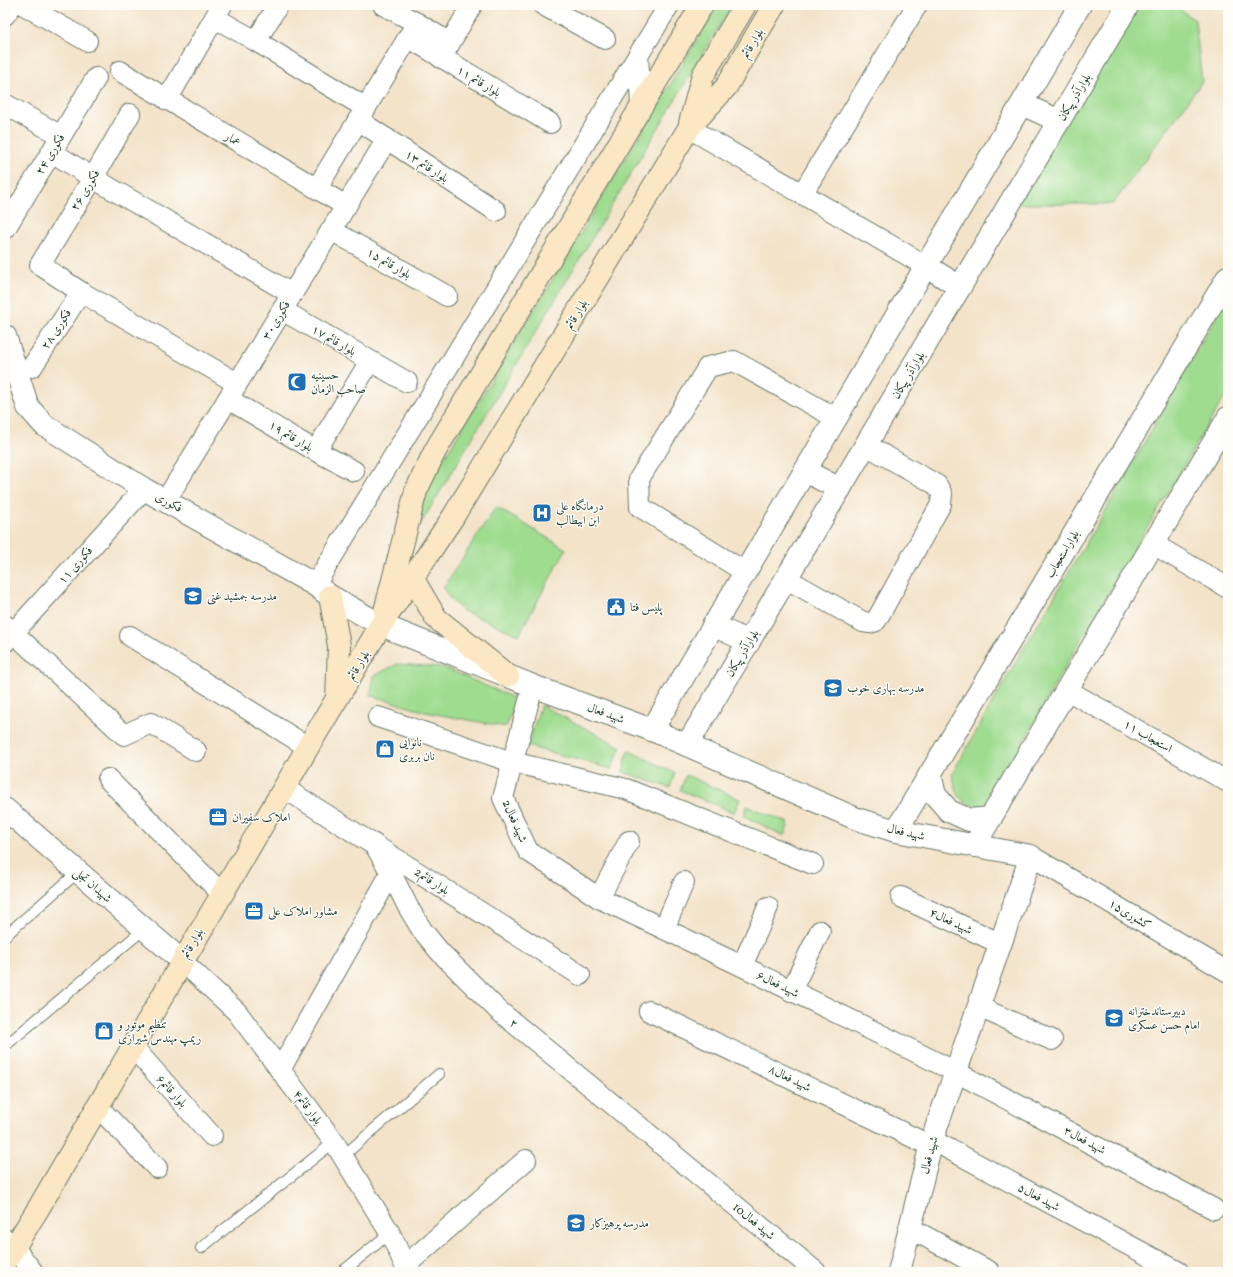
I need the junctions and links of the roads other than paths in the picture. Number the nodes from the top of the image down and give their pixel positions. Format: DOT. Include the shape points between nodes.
graph roads {
  1 [pos="12,5"];
  2 [pos="24,5"];
  3 [pos="278,5"];
  4 [pos="383,5"];
  5 [pos="472,5"];
  6 [pos="543,5"];
  7 [pos="669,5"];
  8 [pos="702,5"];
  9 [pos="745,5"];
  10 [pos="774,5"];
  11 [pos="917,5"];
  12 [pos="1080,5"];
  13 [pos="1128,5"];
  14 [pos="218,11"];
  15 [pos="5,15"];
  16 [pos="413,30"];
  17 [pos="605,39"];
  18 [pos="87,41"];
  19 [pos="256,41"];
  20 [pos="445,51"];
  21 [pos="638,56"];
  22 [pos="120,71"];
  23 [pos="96,78"];
  24 [pos="167,100"];
  25 [pos="5,104"];
  26 [pos="1022,104"];
  27 [pos="641,105"];
  28 [pos="130,114"];
  29 [pos="362,114"];
  30 [pos="1059,121"];
  31 [pos="550,123"];
  32 [pos="689,128"];
  33 [pos="387,139"];
  34 [pos="56,144"];
  35 [pos="93,178"];
  36 [pos="317,188"];
  37 [pos="802,194"];
  38 [pos="346,206"];
  39 [pos="496,211"];
  40 [pos="5,229"];
  41 [pos="331,230"];
  42 [pos="40,265"];
  43 [pos="926,266"];
  44 [pos="1228,277"];
  45 [pos="960,287"];
  46 [pos="81,292"];
  47 [pos="447,296"];
  48 [pos="287,302"];
  49 [pos="5,336"];
  50 [pos="370,361"];
  51 [pos="32,366"];
  52 [pos="407,382"];
  53 [pos="233,391"];
  54 [pos="836,418"];
  55 [pos="1228,418"];
  56 [pos="866,445"];
  57 [pos="316,451"];
  58 [pos="354,471"];
  59 [pos="805,471"];
  60 [pos="840,488"];
  61 [pos="144,489"];
  62 [pos="166,500"];
  63 [pos="1153,544"];
  64 [pos="745,572"];
  65 [pos="413,579"];
  66 [pos="786,579"];
  67 [pos="1228,588"];
  68 [pos="322,590"];
  69 [pos="381,626"];
  70 [pos="713,626"];
  71 [pos="8,633"];
  72 [pos="130,636"];
  73 [pos="749,642"];
  74 [pos="508,676"];
  75 [pos="533,686"];
  76 [pos="1067,690"];
  77 [pos="337,699"];
  78 [pos="378,717"];
  79 [pos="652,730"];
  80 [pos="687,745"];
  81 [pos="308,747"];
  82 [pos="196,751"];
  83 [pos="512,762"];
  84 [pos="930,774"];
  85 [pos="108,779"];
  86 [pos="1228,782"];
  87 [pos="284,788"];
  88 [pos="7,814"];
  89 [pos="991,818"];
  90 [pos="896,831"];
  91 [pos="629,841"];
  92 [pos="374,844"];
  93 [pos="974,846"];
  94 [pos="1031,856"];
  95 [pos="813,864"];
  96 [pos="78,872"];
  97 [pos="391,873"];
  98 [pos="684,882"];
  99 [pos="222,894"];
  100 [pos="901,897"];
  101 [pos="600,898"];
  102 [pos="768,907"];
  103 [pos="144,929"];
  104 [pos="664,929"];
  105 [pos="820,931"];
  106 [pos="5,936"];
  107 [pos="1001,944"];
  108 [pos="182,962"];
  109 [pos="742,966"];
  110 [pos="1228,972"];
  111 [pos="580,975"];
  112 [pos="791,991"];
  113 [pos="979,1007"];
  114 [pos="649,1011"];
  115 [pos="1052,1040"];
  116 [pos="5,1046"];
  117 [pos="132,1046"];
  118 [pos="280,1070"];
  119 [pos="956,1072"];
  120 [pos="439,1074"];
  121 [pos="97,1106"];
  122 [pos="212,1136"];
  123 [pos="932,1143"];
  124 [pos="339,1148"];
  125 [pos="526,1160"];
  126 [pos="158,1168"];
  127 [pos="691,1169"];
  128 [pos="1214,1209"];
  129 [pos="910,1228"];
  130 [pos="390,1233"];
  131 [pos="201,1248"];
  132 [pos="8,1250"];
  133 [pos="406,1269"];
  134 [pos="33,1272"];
  135 [pos="342,1272"];
  136 [pos="816,1272"];
  137 [pos="899,1272"];
  138 [pos="990,1272"];
  139 [pos="1179,1272"];
  1 -- 15 [label="street"];
  2 -- 18 [label="street"];
  3 -- 19 [label="street"];
  4 -- 16 [label="street, بلوار قائم ۱۱"];
  5 -- 20 [label="street"];
  6 -- 17 [label="street"];
  7 -- 21 [label="street"];
  8 -- 27 [label="main road, بلوار قائم"];
  9 -- 32 [label="main road" via="703,75"];
  10 -- 32 [label="main road, بلوار قائم" via="726,87"];
  11 -- 37 [label="street"];
  12 -- 26 [label="street"];
  13 -- 30 [label="street, بلوارآذر پیکان"];
  14 -- 19 [label="street, بلوار قائم ۱۳"];
  14 -- 24 [label="street"];
  16 -- 20 [label="street, بلوار قائم ۱۱"];
  16 -- 29 [label="street"];
  19 -- 29 [label="street, بلوار قائم ۱۳"];
  20 -- 31 [label="street, بلوار قائم ۱۱"];
  21 -- 27 [label="street"];
  21 -- 68 [label="street"];
  22 -- 24 [label="street, عمار"];
  23 -- 34 [label="street, فکوری ۲۴"];
  24 -- 36 [label="street, عمار"];
  25 -- 34 [label="street, بلوار قائم ۱۷"];
  26 -- 30 [label="street"];
  26 -- 43 [label="street"];
  27 -- 69 [label="main road, بلوار قائم" via="435,451 416,491"];
  28 -- 35 [label="street, فکوری ۲۶"];
  29 -- 33 [label="street, بلوار قائم ۱۳"];
  29 -- 36 [label="street"];
  30 -- 45 [label="street, بلوارآذر پیکان"];
  32 -- 37 [label="street"];
  32 -- 65 [label="main road, بلوار قائم"];
  33 -- 38 [label="street, فکوری۳۰"];
  33 -- 39 [label="street, بلوار قائم ۱۳"];
  34 -- 35 [label="street, بلوار قائم ۱۷"];
  34 -- 40 [label="street, فکوری ۲۴"];
  35 -- 42 [label="street, فکوری ۲۶"];
  35 -- 48 [label="street, بلوار قائم ۱۷"];
  36 -- 38 [label="street, عمار"];
  37 -- 43 [label="street"];
  38 -- 41 [label="street, فکوری۳۰"];
  41 -- 47 [label="street, بلوار قائم ۱۵"];
  41 -- 48 [label="street, فکوری۳۰"];
  42 -- 46 [label="street, بلوار قائم ۱۹"];
  43 -- 45 [label="street"];
  43 -- 54 [label="street"];
  44 -- 84 [label="street, بلواراستعجاب"];
  45 -- 56 [label="street, بلوارآذر پیکان"];
  46 -- 51 [label="street, فکوری ۲۸"];
  46 -- 53 [label="street, بلوار قائم ۱۹"];
  48 -- 50 [label="street, بلوار قائم ۱۷"];
  48 -- 53 [label="street, فکوری۳۰"];
  49 -- 61 [label="street, فکوری" via="28,408 44,425"];
  50 -- 52 [label="street, بلوار قائم ۱۷"];
  50 -- 57 [label="street"];
  53 -- 57 [label="street, بلوار قائم ۱۹"];
  53 -- 62 [label="street, فکوری۳۰"];
  54 -- 59 [label="street"];
  54 -- 64 [label="street" via="734,361 708,367 639,479 640,506"];
  55 -- 63 [label="street"];
  56 -- 60 [label="street, بلوارآذر پیکان"];
  56 -- 66 [label="street" via="937,485 942,494 941,504 876,621 863,622"];
  57 -- 58 [label="street, بلوار قائم ۱۹"];
  59 -- 60 [label="street"];
  59 -- 64 [label="street"];
  60 -- 66 [label="street, بلوارآذر پیکان"];
  61 -- 62 [label="street, فکوری"];
  61 -- 71 [label="street, فکوری ۱۱"];
  62 -- 68 [label="street, فکوری"];
  63 -- 67 [label="street"];
  63 -- 76 [label="street"];
  64 -- 70 [label="street"];
  65 -- 69 [label="main road, بلوار قائم"];
  65 -- 74 [label="main road" via="436,618"];
  66 -- 73 [label="street, بلوارآذر پیکان"];
  68 -- 69 [label="street, فکوری"];
  68 -- 77 [label="main road" via="339,646"];
  69 -- 74 [label="street, شهید فعال"];
  69 -- 77 [label="main road, بلوار قائم"];
  70 -- 73 [label="street"];
  70 -- 79 [label="street"];
  71 -- 82 [label="street" via="124,735 151,723"];
  72 -- 81 [label="street"];
  73 -- 80 [label="street, بلوارآذر پیکان"];
  74 -- 75 [label="street, شهید فعال"];
  75 -- 79 [label="street, شهید فعال"];
  75 -- 83 [label="street, شهید فعال2"];
  76 -- 86 [label="street, استعجاب ۱۱"];
  76 -- 89 [label="street"];
  77 -- 81 [label="main road, بلوار قائم"];
  78 -- 83 [label="street"];
  79 -- 80 [label="street, شهید فعال"];
  80 -- 90 [label="street, شهید فعال" via="857,819"];
  81 -- 87 [label="main road, بلوار قائم"];
  83 -- 95 [label="street" via="626,789"];
  83 -- 101 [label="street, شهید فعال2" via="503,798 528,851"];
  84 -- 89 [label="street" via="935,795 949,811 969,820"];
  84 -- 90 [label="street, بلواراستعجاب"];
  85 -- 99 [label="street"];
  87 -- 92 [label="street, 2بلوار قائم"];
  87 -- 99 [label="main road, بلوار قائم"];
  88 -- 96 [label="street, شهیدان تجلی"];
  89 -- 93 [label="street"];
  90 -- 93 [label="street, شهید فعال"];
  91 -- 101 [label="street"];
  92 -- 97 [label="street, ۲"];
  92 -- 111 [label="street, 2بلوار قائم"];
  93 -- 94 [label="street, شهید فعال"];
  94 -- 107 [label="street, شهید فعال"];
  94 -- 110 [label="street, کشوری۱۵"];
  96 -- 103 [label="street, شهیدان تجلی"];
  96 -- 106 [label="lane"];
  97 -- 118 [label="street"];
  97 -- 127 [label="street, ۲" via="422,930 488,1000"];
  98 -- 104 [label="street"];
  99 -- 108 [label="main road, بلوار قائم"];
  100 -- 107 [label="street, شهید فعال۴"];
  101 -- 104 [label="street, شهید فعال۶"];
  102 -- 109 [label="street"];
  103 -- 108 [label="street, شهیدان تجلی"];
  103 -- 116 [label="lane"];
  104 -- 109 [label="street, شهید فعال۶"];
  105 -- 112 [label="street"];
  107 -- 113 [label="street, شهید فعال"];
  108 -- 117 [label="main road, بلوار قائم"];
  108 -- 118 [label="street, بلوار قائم۴" via="237,1012"];
  109 -- 112 [label="street, شهید فعال۶"];
  112 -- 119 [label="street, شهید فعال۶"];
  113 -- 115 [label="street"];
  113 -- 119 [label="street, شهید فعال"];
  114 -- 123 [label="street, شهید فعال۸"];
  117 -- 121 [label="main road, بلوار قائم"];
  117 -- 122 [label="street, بلوار قائم۶"];
  118 -- 124 [label="street, بلوار قائم۴"];
  119 -- 123 [label="street, شهید فعال"];
  119 -- 128 [label="street, شهید فعال۳"];
  120 -- 124 [label="lane"];
  121 -- 126 [label="street"];
  121 -- 132 [label="main road, بلوار قائم" via="38,1208"];
  123 -- 129 [label="street, شهید فعال"];
  123 -- 139 [label="street, شهید فعال۵"];
  124 -- 130 [label="street, بلوار قائم۴"];
  124 -- 131 [label="lane"];
  125 -- 133 [label="street"];
  127 -- 136 [label="street, 10شهید فعال"];
  129 -- 137 [label="street, شهید فعال"];
  129 -- 138 [label="street"];
  130 -- 133 [label="street, بلوار قائم۴"];
  130 -- 135 [label="lane"];
  132 -- 134 [label="street"];
}
